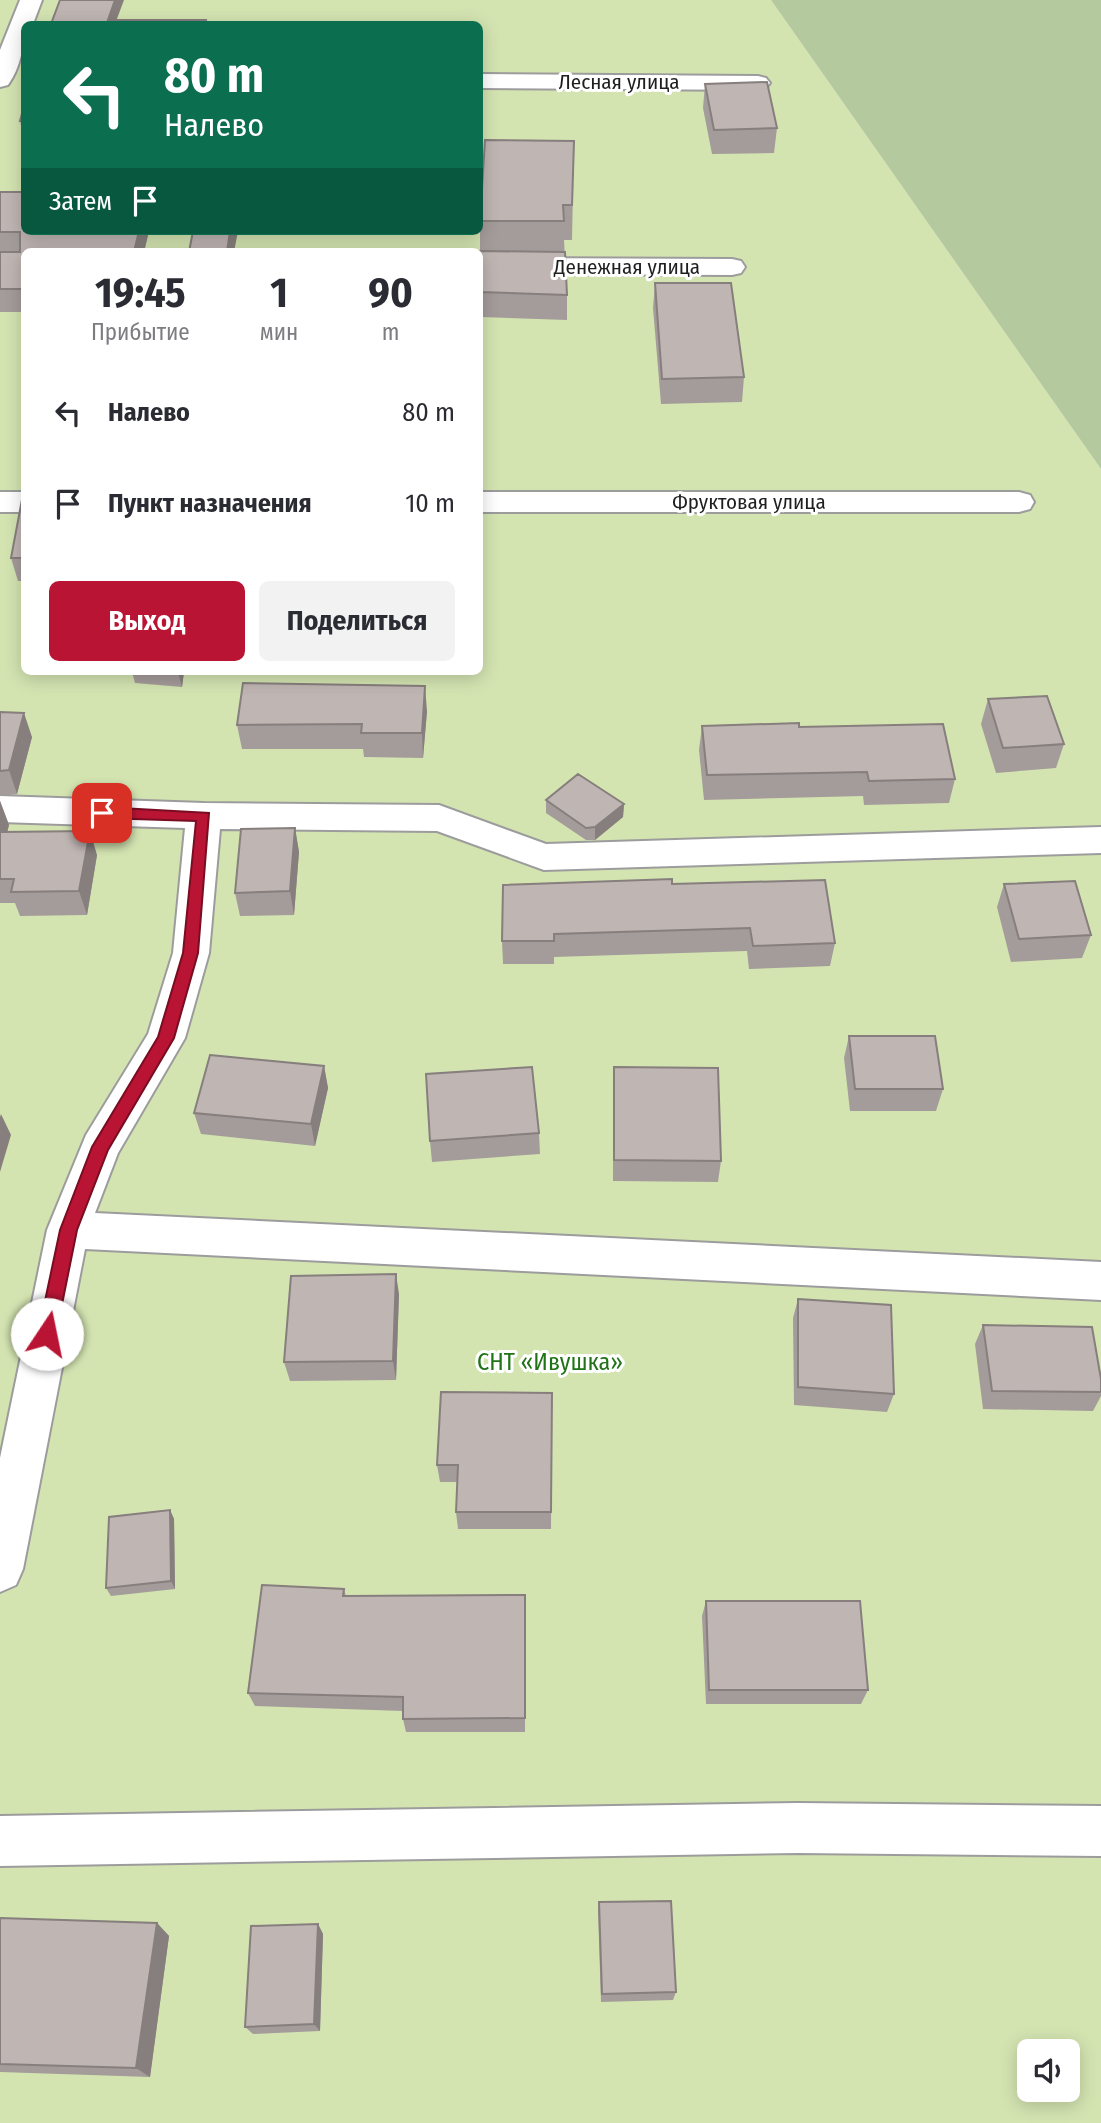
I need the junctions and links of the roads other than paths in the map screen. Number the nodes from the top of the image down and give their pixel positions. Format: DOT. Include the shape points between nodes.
graph roads {
  1 [pos="31,0"];
  2 [pos="25,21"];
  3 [pos="21,35"];
  4 [pos="9,78"];
  5 [pos="483,81"];
  6 [pos="758,83"];
  7 [pos="483,266"];
  8 [pos="732,267"];
  9 [pos="0,502"];
  10 [pos="21,502"];
  11 [pos="483,502"];
  12 [pos="1020,502"];
  13 [pos="0,809"];
  14 [pos="204,816"];
  15 [pos="1101,841"];
  16 [pos="68,1230"];
  17 [pos="1101,1281"];
  18 [pos="0,1569"];
  19 [pos="1101,1831"];
  20 [pos="0,1841"];
  1 -- 2 [label="street"];
  3 -- 4 [label="street"];
  5 -- 6 [label="street, Лесная улица"];
  7 -- 8 [label="street, Денежная улица"];
  9 -- 10 [label="street"];
  11 -- 12 [label="street, Фруктовая улица"];
  13 -- 14 [label="street"];
  14 -- 15 [label="street" via="439,818 544,857"];
  14 -- 16 [label="street" via="191,953 166,1038 100,1147"];
  16 -- 17 [label="street"];
  16 -- 18 [label="street"];
  19 -- 20 [label="street" via="798,1828"];
}
